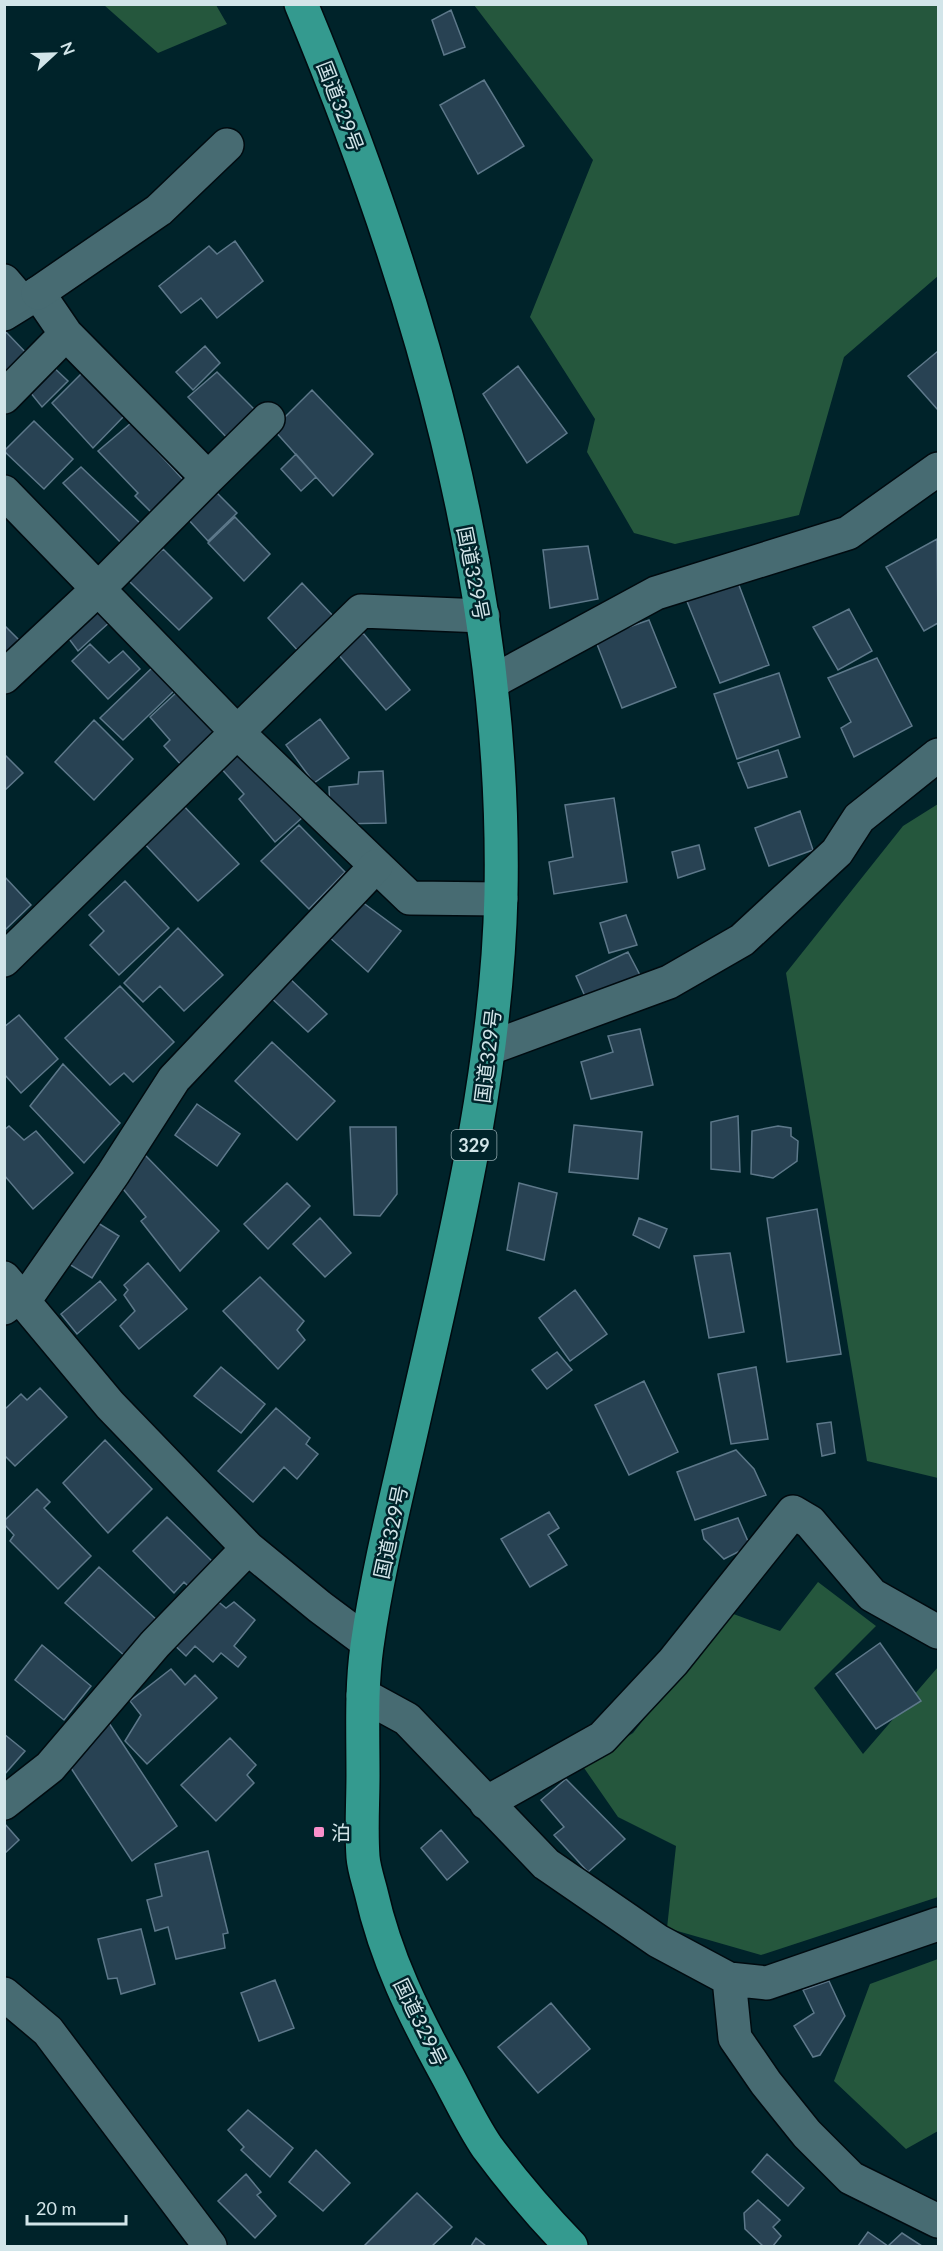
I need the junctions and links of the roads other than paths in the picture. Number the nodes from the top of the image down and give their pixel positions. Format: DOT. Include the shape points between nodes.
graph roads {
  1 [pos="301,4"];
  2 [pos="227,145"];
  3 [pos="17,298"];
  4 [pos="66,334"];
  5 [pos="4,398"];
  6 [pos="268,419"];
  7 [pos="939,469"];
  8 [pos="208,478"];
  9 [pos="4,492"];
  10 [pos="98,589"];
  11 [pos="483,616"];
  12 [pos="4,677"];
  13 [pos="492,682"];
  14 [pos="238,733"];
  15 [pos="939,755"];
  16 [pos="376,866"];
  17 [pos="501,899"];
  18 [pos="4,960"];
  19 [pos="490,1048"];
  20 [pos="9,1294"];
  21 [pos="248,1548"];
  22 [pos="939,1632"];
  23 [pos="367,1642"];
  24 [pos="363,1695"];
  25 [pos="4,1803"];
  26 [pos="486,1803"];
  27 [pos="939,1924"];
  28 [pos="729,1979"];
  29 [pos="4,1994"];
  30 [pos="939,2221"];
  31 [pos="198,2242"];
  32 [pos="571,2247"];
  1 -- 11 [label="highway, 国道329号 / 329" via="372,187 416,322 455,475"];
  2 -- 3 [label="street" via="159,210"];
  3 -- 4 [label="street"];
  4 -- 5 [label="street"];
  4 -- 8 [label="street"];
  6 -- 8 [label="street"];
  7 -- 13 [label="street" via="848,533 657,593"];
  8 -- 10 [label="street"];
  9 -- 10 [label="street"];
  10 -- 12 [label="street"];
  10 -- 14 [label="street"];
  11 -- 13 [label="highway, 国道329号 / 329"];
  11 -- 14 [label="street" via="361,611"];
  13 -- 17 [label="highway, 国道329号 / 329" via="501,792"];
  14 -- 16 [label="street"];
  14 -- 18 [label="street"];
  15 -- 19 [label="street" via="859,818 837,852 742,940 669,982"];
  16 -- 17 [label="street" via="410,898"];
  16 -- 20 [label="street" via="174,1079 31,1291"];
  17 -- 19 [label="highway, 国道329号 / 329"];
  19 -- 23 [label="highway, 国道329号 / 329" via="471,1168"];
  20 -- 21 [label="street"];
  21 -- 23 [label="street"];
  21 -- 25 [label="street" via="155,1644 50,1767"];
  22 -- 26 [label="street" via="872,1595 810,1522 793,1512 673,1662 602,1738"];
  23 -- 24 [label="highway, 国道329号 / 329"];
  24 -- 26 [label="street" via="407,1719"];
  24 -- 32 [label="highway, 国道329号 / 329" via="363,1860 380,1934 415,2016 484,2143"];
  26 -- 28 [label="street" via="546,1864 658,1941"];
  27 -- 28 [label="street" via="767,1983"];
  28 -- 30 [label="street" via="735,2038 807,2134 851,2178"];
  29 -- 31 [label="street" via="48,2031"];
}
